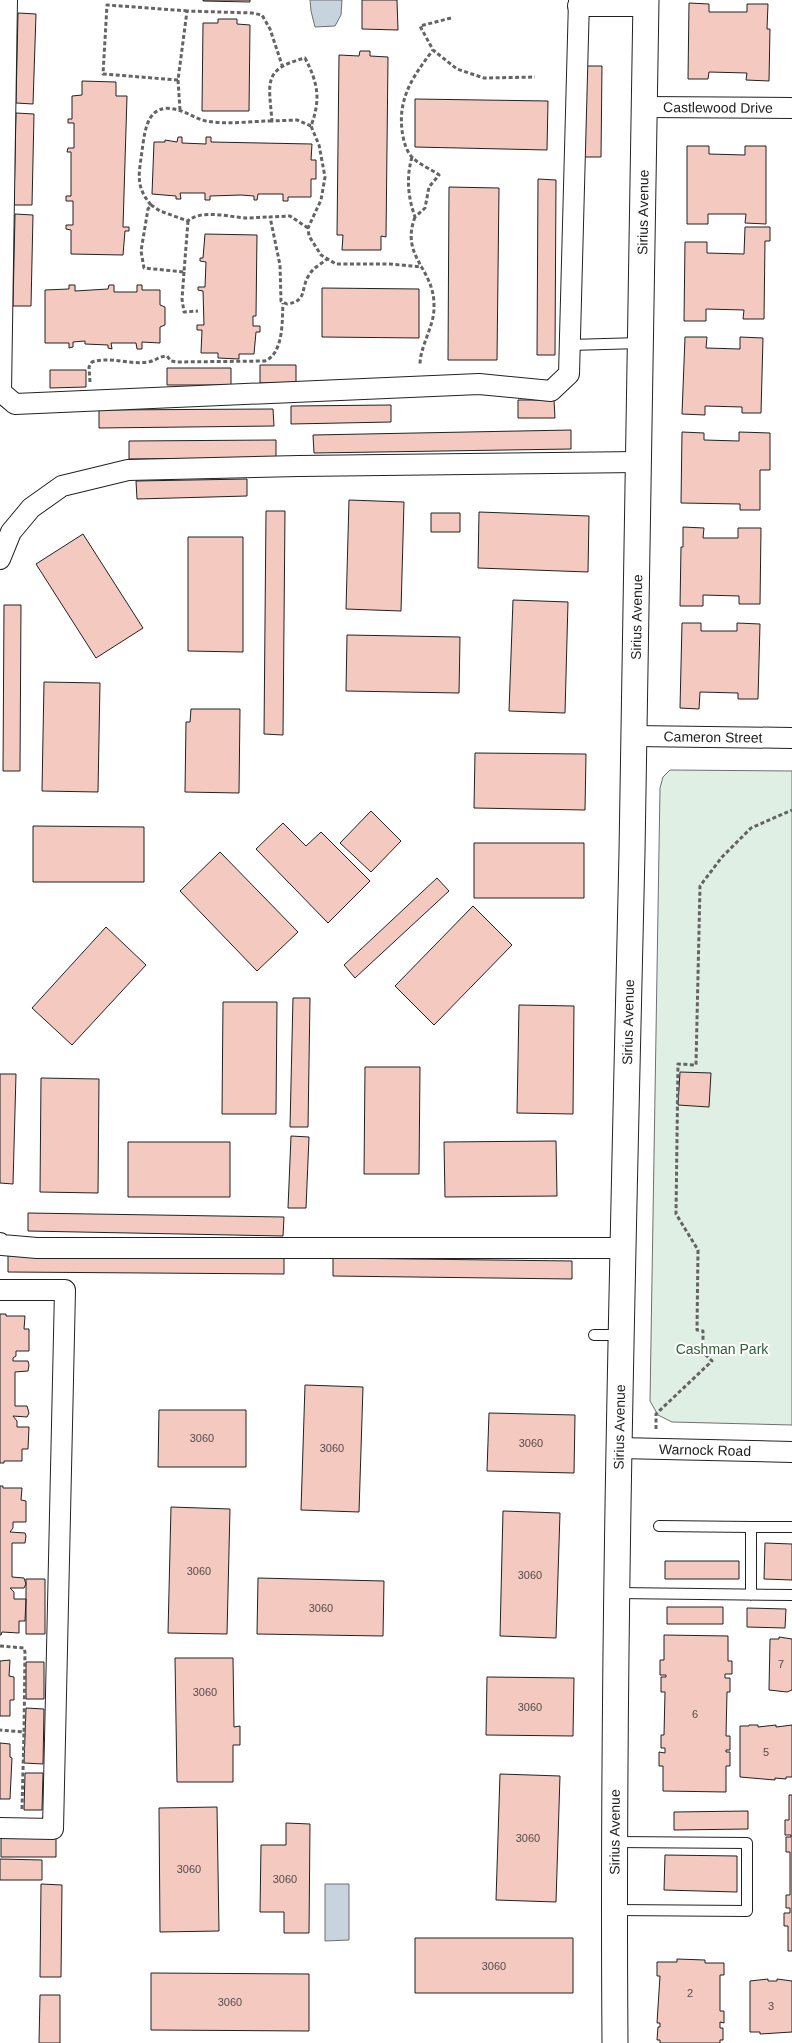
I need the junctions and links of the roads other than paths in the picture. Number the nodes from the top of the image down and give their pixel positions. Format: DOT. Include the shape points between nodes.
graph roads {
  1 [pos="7,0"];
  2 [pos="579,3"];
  3 [pos="646,3"];
  4 [pos="644,107"];
  5 [pos="792,108"];
  6 [pos="640,343"];
  7 [pos="570,345"];
  8 [pos="639,462"];
  9 [pos="0,559"];
  10 [pos="634,736"];
  11 [pos="792,738"];
  12 [pos="0,1242"];
  13 [pos="623,1248"];
  14 [pos="0,1290"];
  15 [pos="594,1335"];
  16 [pos="621,1336"];
  17 [pos="619,1448"];
  18 [pos="792,1452"];
  19 [pos="659,1526"];
  20 [pos="751,1526"];
  21 [pos="792,1527"];
  22 [pos="617,1593"];
  23 [pos="751,1595"];
  24 [pos="792,1595"];
  25 [pos="0,1828"];
  26 [pos="616,1842"];
  27 [pos="614,1910"];
  28 [pos="615,2043"];
  1 -- 7 [label="street" via="1,392 15,404 479,384 550,391 569,374"];
  2 -- 3 [label="street"];
  2 -- 7 [label="street"];
  3 -- 4 [label="street, Sirius Avenue"];
  4 -- 5 [label="street, Castlewood Drive"];
  4 -- 6 [label="street, Sirius Avenue"];
  6 -- 7 [label="lane"];
  6 -- 8 [label="street, Sirius Avenue"];
  8 -- 9 [label="street" via="128,470 62,486 31,508 11,532"];
  8 -- 10 [label="street, Sirius Avenue"];
  10 -- 11 [label="street, Cameron Street"];
  10 -- 13 [label="street, Sirius Avenue"];
  12 -- 13 [label="street" via="36,1248"];
  13 -- 16 [label="street, Sirius Avenue"];
  14 -- 25 [label="street" via="64,1290 53,1829"];
  15 -- 16 [label="lane"];
  16 -- 17 [label="street, Sirius Avenue"];
  17 -- 18 [label="street, Warnock Road"];
  17 -- 22 [label="street, Sirius Avenue"];
  19 -- 20 [label="lane"];
  20 -- 21 [label="lane"];
  20 -- 23 [label="lane"];
  22 -- 23 [label="lane"];
  22 -- 26 [label="street, Sirius Avenue"];
  23 -- 24 [label="lane"];
  26 -- 27 [label="street, Sirius Avenue"];
  26 -- 27 [label="lane" via="747,1843 747,1911"];
  27 -- 28 [label="street, Sirius Avenue"];
}
